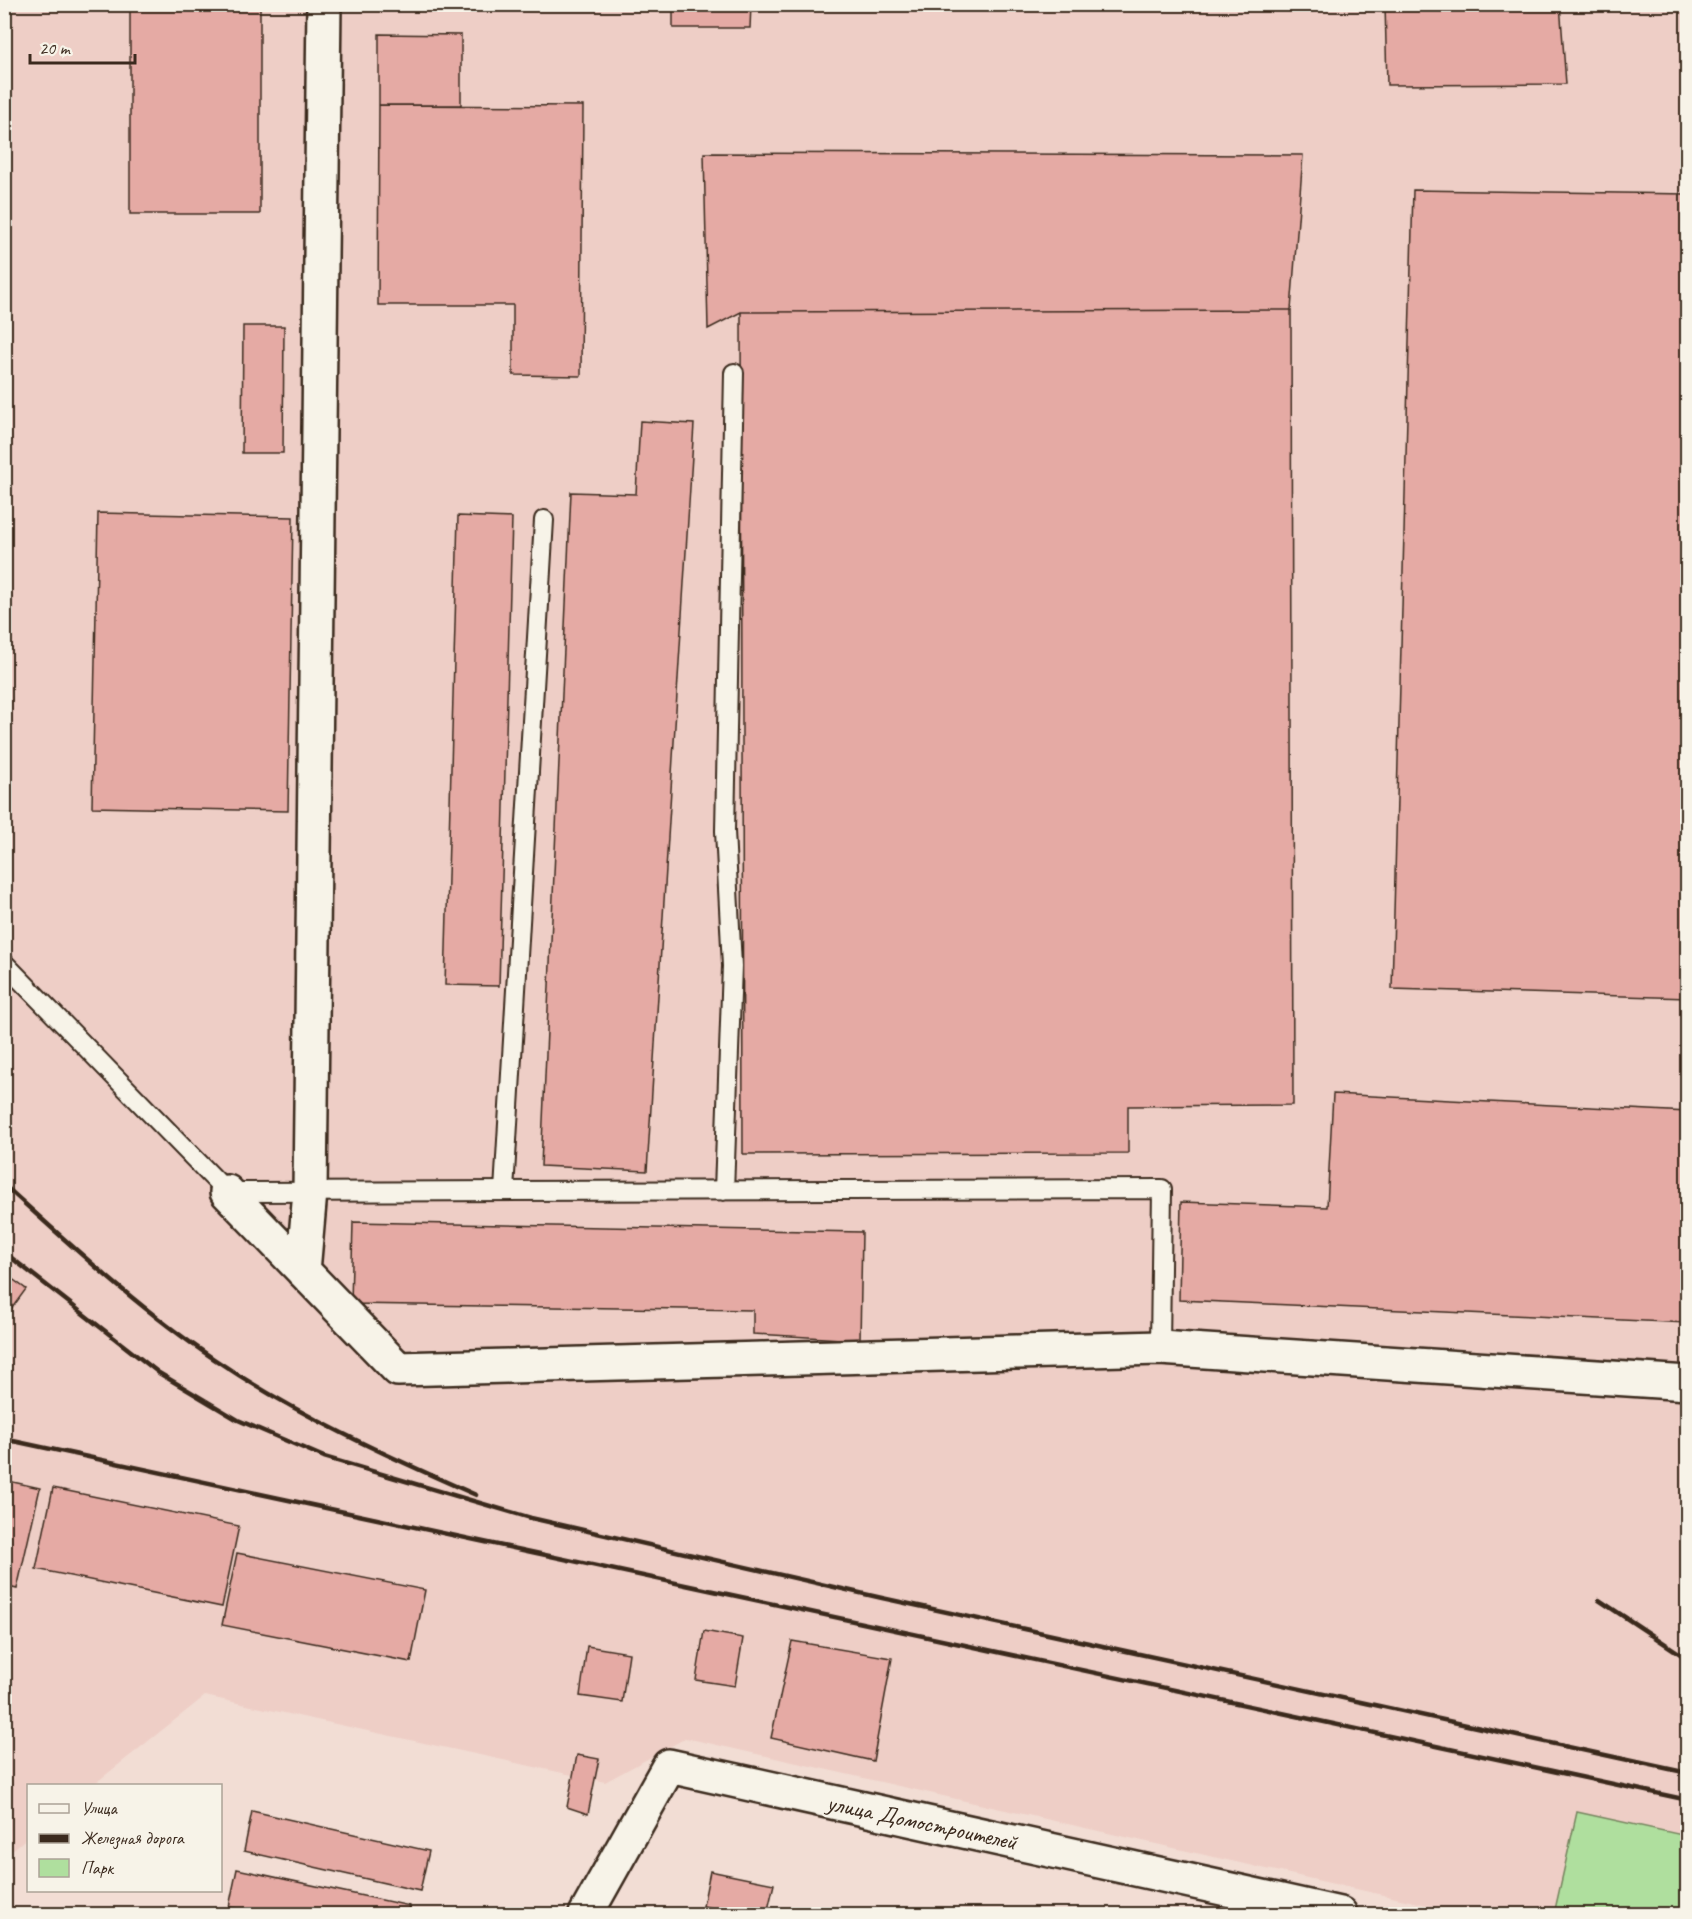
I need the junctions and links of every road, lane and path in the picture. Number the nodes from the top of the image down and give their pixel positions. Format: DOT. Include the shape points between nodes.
graph roads {
  1 [pos="324,4"];
  2 [pos="734,373"];
  3 [pos="544,520"];
  4 [pos="4,963"];
  5 [pos="504,1191"];
  6 [pos="724,1191"];
  7 [pos="227,1192"];
  8 [pos="310,1192"];
  9 [pos="303,1271"];
  10 [pos="1160,1348"];
  11 [pos="1688,1383"];
  12 [pos="1283,1908"];
  13 [pos="586,1914"];
  14 [pos="1340,1914"];
  1 -- 8 [label="street"];
  2 -- 6 [label="lane" via="724,831 732,966"];
  3 -- 5 [label="lane"];
  4 -- 7 [label="lane"];
  5 -- 6 [label="lane"];
  5 -- 8 [label="lane"];
  6 -- 10 [label="lane" via="1162,1189"];
  7 -- 8 [label="lane"];
  7 -- 9 [label="street"];
  8 -- 9 [label="street"];
  9 -- 10 [label="street" via="398,1369"];
  10 -- 11 [label="street"];
  12 -- 13 [label="street, улица Домостроителей" via="669,1766"];
  12 -- 14 [label="street, улица Домостроителей"];
}
